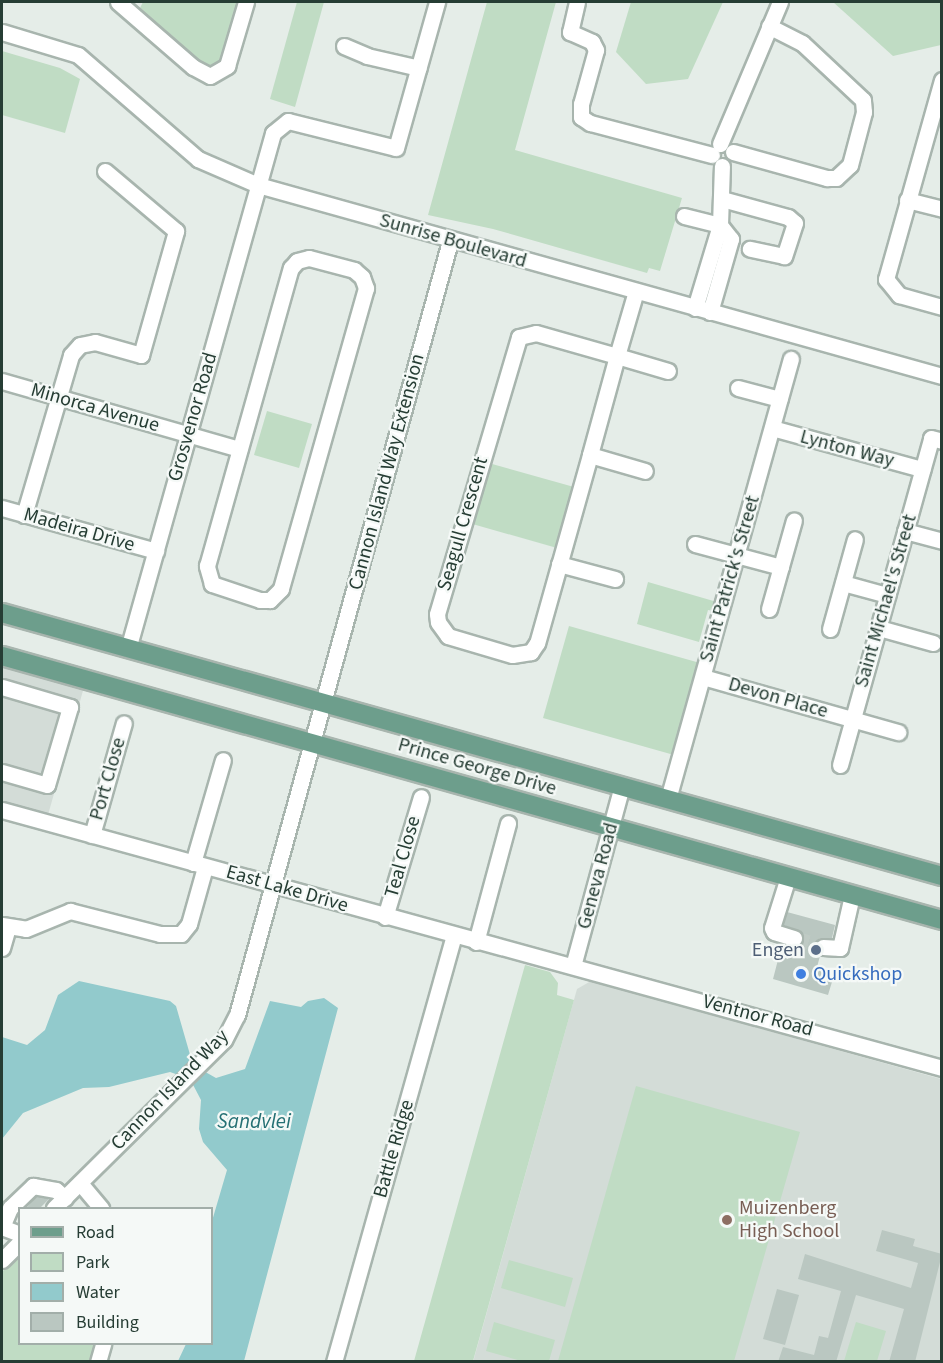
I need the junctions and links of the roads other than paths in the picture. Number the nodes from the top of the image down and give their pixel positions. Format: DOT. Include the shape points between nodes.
graph roads {
  1 [pos="118,2"];
  2 [pos="246,2"];
  3 [pos="437,2"];
  4 [pos="577,2"];
  5 [pos="780,2"];
  6 [pos="770,26"];
  7 [pos="2,32"];
  8 [pos="344,46"];
  9 [pos="419,68"];
  10 [pos="942,80"];
  11 [pos="718,155"];
  12 [pos="105,171"];
  13 [pos="258,185"];
  14 [pos="722,199"];
  15 [pos="907,200"];
  16 [pos="942,209"];
  17 [pos="684,216"];
  18 [pos="720,225"];
  19 [pos="450,241"];
  20 [pos="750,249"];
  21 [pos="636,291"];
  22 [pos="942,307"];
  23 [pos="702,310"];
  24 [pos="617,357"];
  25 [pos="791,360"];
  26 [pos="668,371"];
  27 [pos="942,376"];
  28 [pos="2,381"];
  29 [pos="738,388"];
  30 [pos="57,397"];
  31 [pos="780,399"];
  32 [pos="772,428"];
  33 [pos="188,435"];
  34 [pos="936,439"];
  35 [pos="239,449"];
  36 [pos="590,455"];
  37 [pos="922,470"];
  38 [pos="645,471"];
  39 [pos="2,508"];
  40 [pos="24,514"];
  41 [pos="794,520"];
  42 [pos="905,531"];
  43 [pos="855,539"];
  44 [pos="942,541"];
  45 [pos="695,544"];
  46 [pos="156,551"];
  47 [pos="737,555"];
  48 [pos="559,564"];
  49 [pos="780,567"];
  50 [pos="615,579"];
  51 [pos="843,583"];
  52 [pos="888,595"];
  53 [pos="769,609"];
  54 [pos="2,613"];
  55 [pos="879,628"];
  56 [pos="830,629"];
  57 [pos="933,642"];
  58 [pos="129,649"];
  59 [pos="2,656"];
  60 [pos="702,677"];
  61 [pos="2,687"];
  62 [pos="323,703"];
  63 [pos="853,720"];
  64 [pos="124,723"];
  65 [pos="898,732"];
  66 [pos="312,744"];
  67 [pos="223,759"];
  68 [pos="840,765"];
  69 [pos="2,772"];
  70 [pos="622,786"];
  71 [pos="421,797"];
  72 [pos="668,799"];
  73 [pos="2,810"];
  74 [pos="508,823"];
  75 [pos="611,828"];
  76 [pos="92,835"];
  77 [pos="199,865"];
  78 [pos="942,876"];
  79 [pos="788,877"];
  80 [pos="273,885"];
  81 [pos="852,895"];
  82 [pos="385,917"];
  83 [pos="942,920"];
  84 [pos="5,926"];
  85 [pos="454,936"];
  86 [pos="794,938"];
  87 [pos="476,942"];
  88 [pos="823,946"];
  89 [pos="2,948"];
  90 [pos="573,966"];
  91 [pos="942,1068"];
  92 [pos="80,1183"];
  93 [pos="59,1203"];
  94 [pos="98,1207"];
  95 [pos="18,1233"];
  96 [pos="18,1244"];
  97 [pos="2,1260"];
  98 [pos="103,1345"];
  99 [pos="98,1362"];
  100 [pos="334,1362"];
  1 -- 2 [label="street" via="193,67 210,76 227,66"];
  3 -- 9 [label="street"];
  4 -- 11 [label="street" via="570,32 592,42 596,50 581,117 590,123"];
  5 -- 6 [label="street"];
  6 -- 11 [label="street"];
  6 -- 11 [label="street" via="795,37 860,95 864,112 850,165 836,178 733,152"];
  7 -- 13 [label="street, Sunrise Boulevard" via="78,55 198,159"];
  8 -- 9 [label="street" via="367,56"];
  9 -- 13 [label="street, Grosvenor Road" via="396,148 284,122 273,133"];
  10 -- 15 [label="street"];
  11 -- 14 [label="street"];
  12 -- 30 [label="street" via="176,231 141,355 95,342 80,345 71,355"];
  13 -- 19 [label="street, Sunrise Boulevard"];
  13 -- 33 [label="street, Grosvenor Road"];
  14 -- 18 [label="street"];
  14 -- 20 [label="street" via="788,217 795,223 784,256"];
  15 -- 16 [label="street"];
  15 -- 22 [label="street" via="886,279 899,295"];
  17 -- 18 [label="street"];
  18 -- 23 [label="street" via="731,239"];
  19 -- 21 [label="street, Sunrise Boulevard"];
  19 -- 62 [label="street, Cannon Island Way Extension"];
  21 -- 23 [label="street, Sunrise Boulevard"];
  21 -- 24 [label="street, Seagull Crescent"];
  23 -- 27 [label="street, Sunrise Boulevard"];
  24 -- 26 [label="street, Seagull Crescent"];
  24 -- 36 [label="street, Seagull Crescent"];
  24 -- 48 [label="street, Seagull Crescent" via="536,333 526,334 514,344 438,614 442,630 448,636 512,655 531,652"];
  25 -- 31 [label="street, Saint Patrick's Street"];
  28 -- 30 [label="street, Minorca Avenue"];
  29 -- 31 [label="street"];
  30 -- 33 [label="street, Minorca Avenue"];
  30 -- 40 [label="street"];
  31 -- 32 [label="street, Saint Patrick's Street"];
  32 -- 37 [label="street, Lynton Way"];
  32 -- 47 [label="street, Saint Patrick's Street"];
  33 -- 35 [label="street, Minorca Avenue"];
  33 -- 46 [label="street, Grosvenor Road"];
  34 -- 37 [label="street, Saint Michael's Street"];
  35 -- 35 [label="street" via="294,264 309,258 358,273 366,288 284,578 278,594 265,601 216,586 207,576"];
  36 -- 38 [label="street"];
  36 -- 48 [label="street, Seagull Crescent"];
  37 -- 42 [label="street, Saint Michael's Street"];
  39 -- 40 [label="street, Madeira Drive"];
  40 -- 46 [label="street, Madeira Drive"];
  41 -- 49 [label="street"];
  42 -- 44 [label="street"];
  42 -- 52 [label="street, Saint Michael's Street"];
  43 -- 51 [label="street"];
  45 -- 47 [label="street"];
  46 -- 58 [label="street, Grosvenor Road"];
  47 -- 49 [label="street"];
  47 -- 60 [label="street, Saint Patrick's Street"];
  48 -- 50 [label="street"];
  49 -- 53 [label="street"];
  51 -- 52 [label="street"];
  51 -- 56 [label="street"];
  52 -- 55 [label="street, Saint Michael's Street"];
  54 -- 58 [label="main road, Prince George Drive"];
  55 -- 57 [label="street"];
  55 -- 63 [label="street, Saint Michael's Street"];
  58 -- 62 [label="main road, Prince George Drive"];
  59 -- 66 [label="main road, Prince George Drive"];
  60 -- 63 [label="street, Devon Place"];
  60 -- 72 [label="street, Saint Patrick's Street"];
  61 -- 69 [label="street" via="70,707 47,785"];
  62 -- 66 [label="street, Cannon Island Way Extension"];
  62 -- 70 [label="main road, Prince George Drive"];
  63 -- 65 [label="street, Devon Place"];
  63 -- 68 [label="street, Saint Michael's Street"];
  64 -- 76 [label="street, Port Close"];
  66 -- 75 [label="main road, Prince George Drive"];
  66 -- 80 [label="street, Cannon Island Way"];
  67 -- 77 [label="street"];
  70 -- 72 [label="main road, Prince George Drive"];
  70 -- 75 [label="street, Geneva Road"];
  71 -- 82 [label="street, Teal Close"];
  72 -- 78 [label="main road, Prince George Drive"];
  73 -- 76 [label="street, East Lake Drive"];
  74 -- 87 [label="street"];
  75 -- 79 [label="main road, Prince George Drive"];
  75 -- 90 [label="street, Geneva Road"];
  76 -- 77 [label="street, East Lake Drive"];
  77 -- 80 [label="street, East Lake Drive"];
  77 -- 84 [label="street" via="189,924 181,934 160,934 70,911 31,928"];
  79 -- 81 [label="main road, Prince George Drive"];
  79 -- 86 [label="street" via="772,928"];
  80 -- 82 [label="street, East Lake Drive"];
  80 -- 92 [label="street, Cannon Island Way" via="237,1015 224,1040"];
  81 -- 83 [label="main road, Prince George Drive"];
  81 -- 88 [label="street" via="840,948"];
  82 -- 85 [label="street, East Lake Drive"];
  84 -- 89 [label="street"];
  85 -- 87 [label="street, East Lake Drive"];
  85 -- 100 [label="street, Battle Ridge"];
  87 -- 90 [label="street, East Lake Drive"];
  90 -- 91 [label="street, Ventnor Road"];
  92 -- 93 [label="street, Cannon Island Way"];
  92 -- 94 [label="street"];
  93 -- 95 [label="street" via="56,1190 33,1186 10,1208 2,1227"];
  96 -- 97 [label="street"];
  98 -- 99 [label="street"];
}
